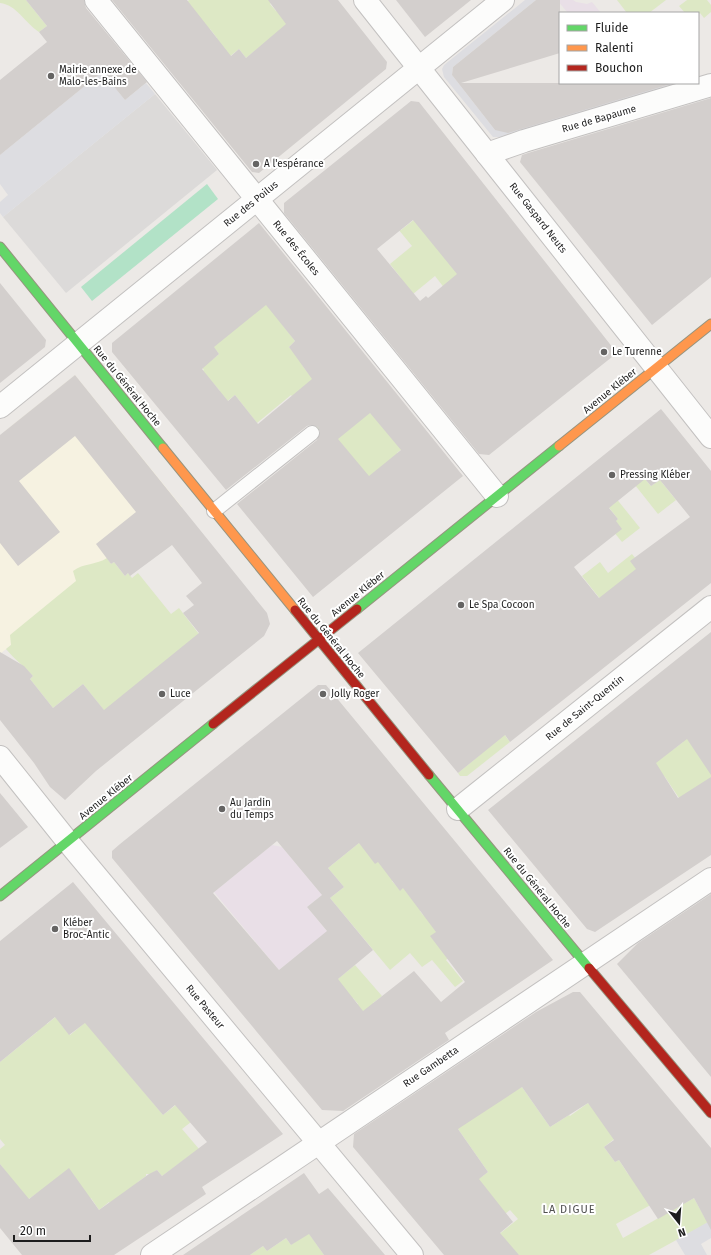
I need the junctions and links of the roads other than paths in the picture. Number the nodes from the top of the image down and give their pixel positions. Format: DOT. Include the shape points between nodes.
graph roads {
  1 [pos="96,0"];
  2 [pos="365,0"];
  3 [pos="503,0"];
  4 [pos="418,69"];
  5 [pos="711,85"];
  6 [pos="487,154"];
  7 [pos="257,199"];
  8 [pos="0,247"];
  9 [pos="711,324"];
  10 [pos="78,344"];
  11 [pos="656,368"];
  12 [pos="0,407"];
  13 [pos="312,433"];
  14 [pos="711,437"];
  15 [pos="497,496"];
  16 [pos="214,511"];
  17 [pos="711,607"];
  18 [pos="319,640"];
  19 [pos="0,757"];
  20 [pos="458,809"];
  21 [pos="68,842"];
  22 [pos="711,879"];
  23 [pos="0,896"];
  24 [pos="584,964"];
  25 [pos="711,1113"];
  26 [pos="319,1143"];
  27 [pos="152,1255"];
  28 [pos="412,1255"];
  1 -- 7 [label="street, Rue des Écoles"];
  2 -- 4 [label="street, Rue Gaspard Neuts"];
  3 -- 4 [label="street, Rue des Poilus"];
  4 -- 6 [label="street, Rue Gaspard Neuts"];
  4 -- 7 [label="street, Rue des Poilus"];
  5 -- 6 [label="street, Rue de Bapaume"];
  6 -- 11 [label="street, Rue Gaspard Neuts"];
  7 -- 10 [label="street, Rue des Poilus"];
  7 -- 15 [label="street, Rue des Écoles"];
  8 -- 10 [label="street, Rue du Général Hoche"];
  9 -- 11 [label="street, Avenue Kléber"];
  10 -- 12 [label="street, Rue des Poilus"];
  10 -- 16 [label="street, Rue du Général Hoche"];
  11 -- 14 [label="street, Rue Gaspard Neuts"];
  11 -- 15 [label="street, Avenue Kléber"];
  13 -- 16 [label="lane"];
  15 -- 18 [label="street, Avenue Kléber"];
  16 -- 18 [label="street, Rue du Général Hoche"];
  17 -- 20 [label="street, Rue de Saint-Quentin"];
  18 -- 20 [label="street, Rue du Général Hoche"];
  18 -- 21 [label="street, Avenue Kléber"];
  19 -- 21 [label="street, Rue Pasteur"];
  20 -- 24 [label="street, Rue du Général Hoche"];
  21 -- 23 [label="street, Avenue Kléber"];
  21 -- 26 [label="street, Rue Pasteur"];
  22 -- 24 [label="street, Rue Gambetta"];
  24 -- 25 [label="street, Rue du Général Hoche"];
  24 -- 26 [label="street, Rue Gambetta"];
  26 -- 27 [label="street, Rue Gambetta"];
  26 -- 28 [label="street, Rue Pasteur"];
}
